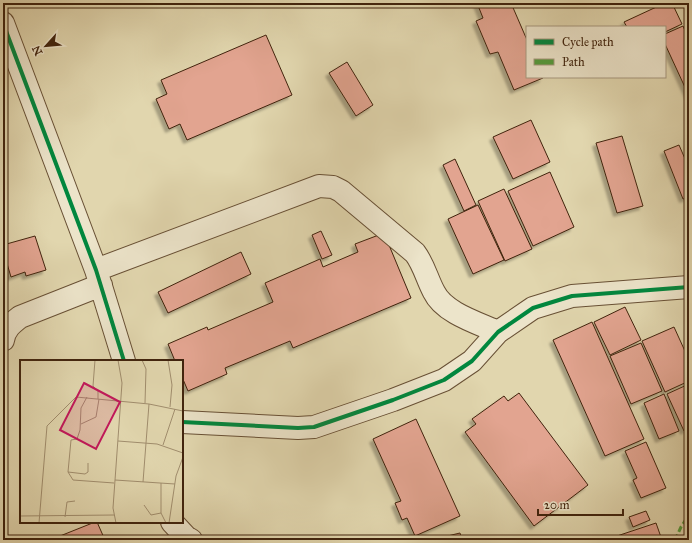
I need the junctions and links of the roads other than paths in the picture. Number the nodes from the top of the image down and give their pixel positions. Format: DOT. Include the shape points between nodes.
graph roads {
  1 [pos="3,23"];
  2 [pos="99,277"];
  3 [pos="689,287"];
  4 [pos="498,332"];
  5 [pos="3,340"];
  6 [pos="124,360"];
  7 [pos="183,422"];
  8 [pos="173,523"];
  9 [pos="191,540"];
  1 -- 2 [label="street"];
  2 -- 4 [label="street" via="319,186 327,185 341,191 415,253 441,302 450,309"];
  2 -- 5 [label="street" via="20,317 9,325"];
  2 -- 6 [label="street"];
  3 -- 4 [label="street" via="572,296 533,308"];
  4 -- 7 [label="street" via="472,361 444,380 314,427"];
  8 -- 9 [label="street"];
}
